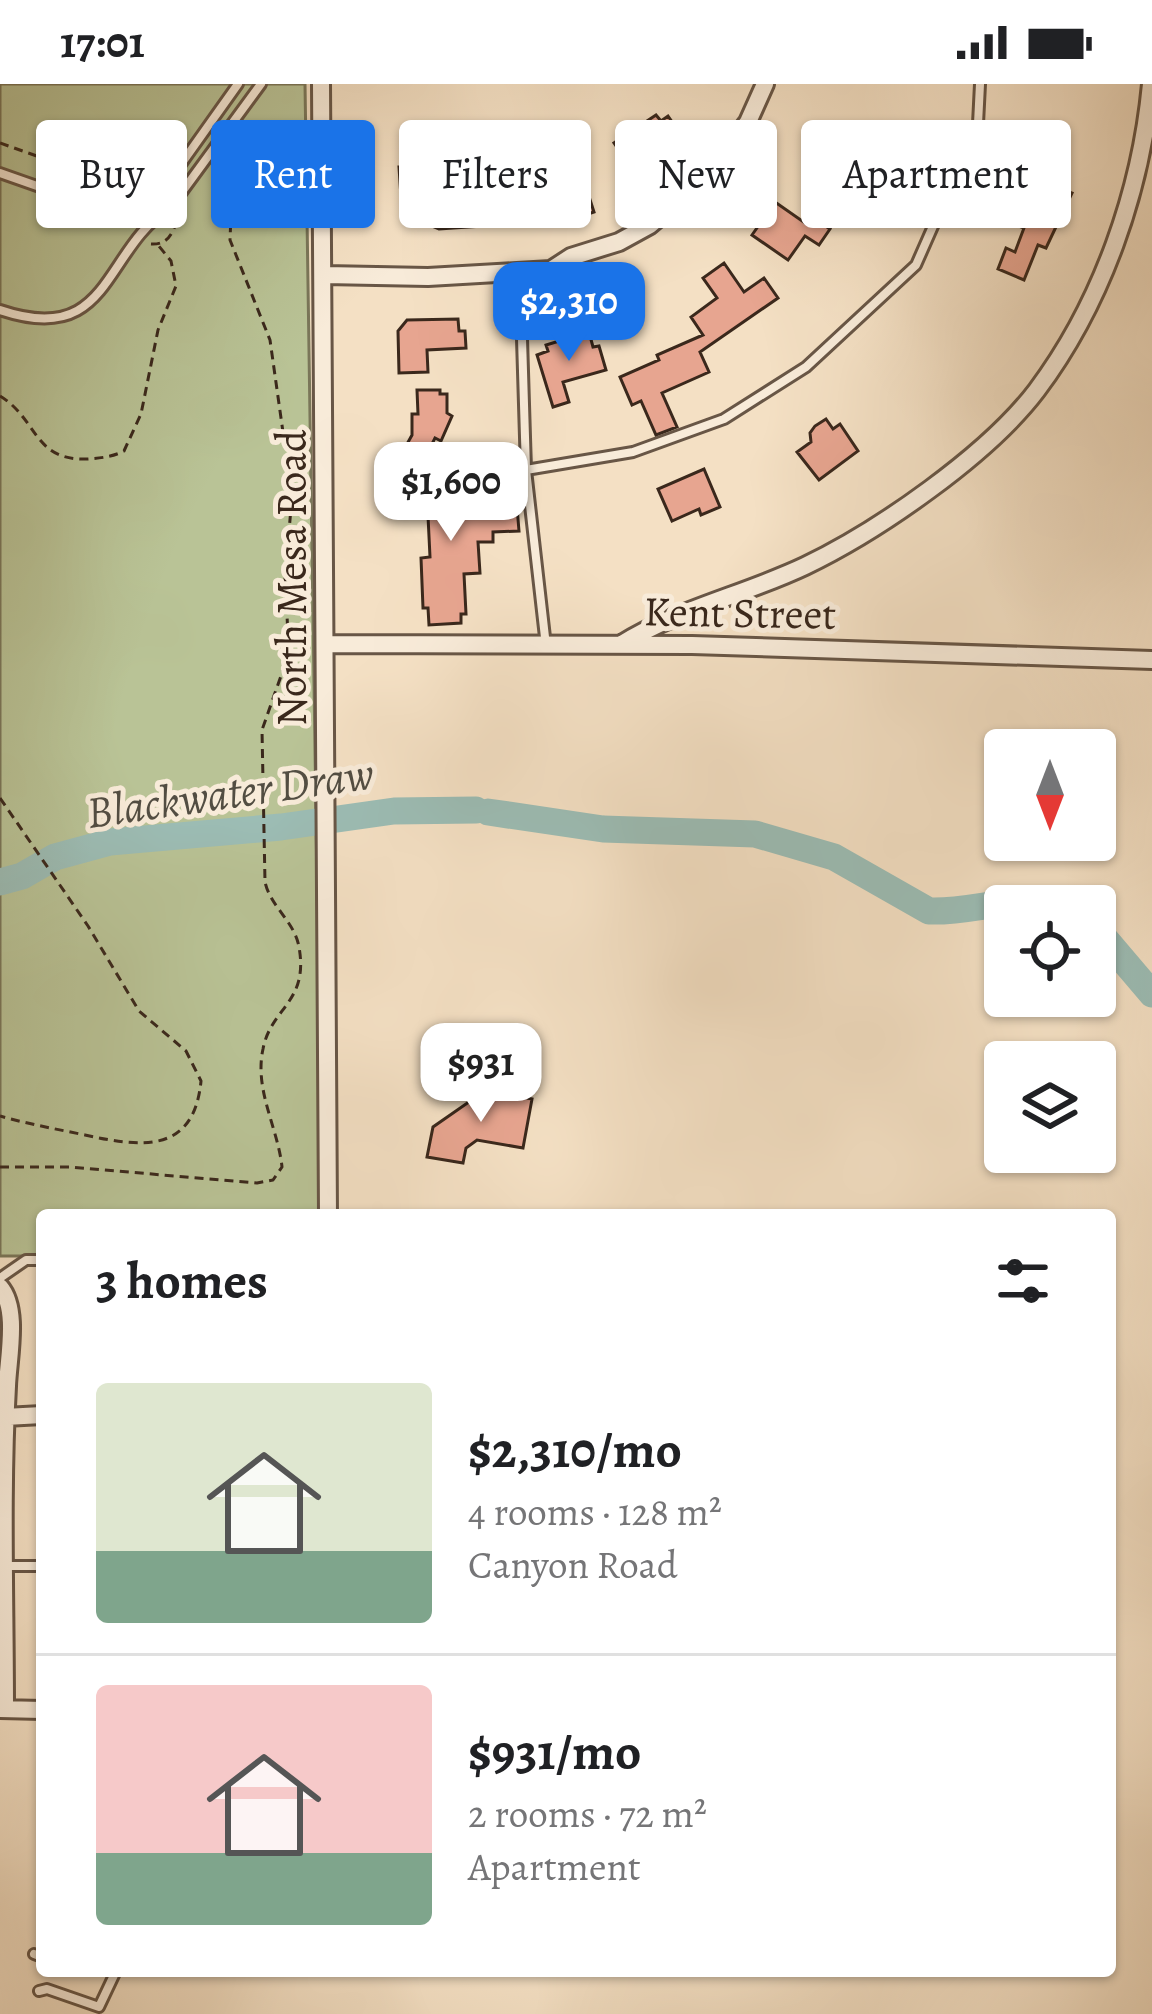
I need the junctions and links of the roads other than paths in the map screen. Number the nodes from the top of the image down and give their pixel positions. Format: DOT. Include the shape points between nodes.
graph roads {
  1 [pos="238,84"];
  2 [pos="261,84"];
  3 [pos="321,84"];
  4 [pos="765,84"];
  5 [pos="980,84"];
  6 [pos="1151,84"];
  7 [pos="187,156"];
  8 [pos="0,173"];
  9 [pos="36,185"];
  10 [pos="187,185"];
  11 [pos="146,228"];
  12 [pos="520,273"];
  13 [pos="325,275"];
  14 [pos="0,310"];
  15 [pos="526,470"];
  16 [pos="327,644"];
  17 [pos="620,645"];
  18 [pos="546,648"];
  19 [pos="1152,660"];
  20 [pos="328,1209"];
  21 [pos="36,1260"];
  22 [pos="0,1282"];
  23 [pos="36,1415"];
  24 [pos="5,1417"];
  25 [pos="3,1566"];
  26 [pos="36,1566"];
  27 [pos="3,1709"];
  28 [pos="36,1710"];
  29 [pos="113,1977"];
  30 [pos="39,1991"];
  1 -- 7 [label="lane"];
  2 -- 10 [label="lane"];
  3 -- 13 [label="street, North Mesa Road"];
  4 -- 12 [label="street" via="729,150 676,206 619,242 551,270"];
  5 -- 15 [label="lane" via="977,124 916,265 806,367 724,418 633,452"];
  6 -- 17 [label="street" via="1118,234 1049,372 1011,420 900,509 810,564 665,619"];
  8 -- 9 [label="lane"];
  11 -- 14 [label="lane" via="98,295 68,315 26,319"];
  12 -- 13 [label="street"];
  12 -- 15 [label="lane"];
  13 -- 16 [label="street, North Mesa Road"];
  15 -- 18 [label="lane"];
  16 -- 18 [label="street, Kent Street"];
  16 -- 20 [label="street, North Mesa Road"];
  17 -- 18 [label="street, Kent Street"];
  17 -- 19 [label="street, Kent Street"];
  21 -- 22 [label="lane"];
  22 -- 24 [label="street" via="10,1334"];
  23 -- 24 [label="street"];
  24 -- 25 [label="street"];
  25 -- 26 [label="lane"];
  25 -- 27 [label="street"];
  27 -- 28 [label="street"];
  29 -- 30 [label="lane" via="99,2007"];
}
